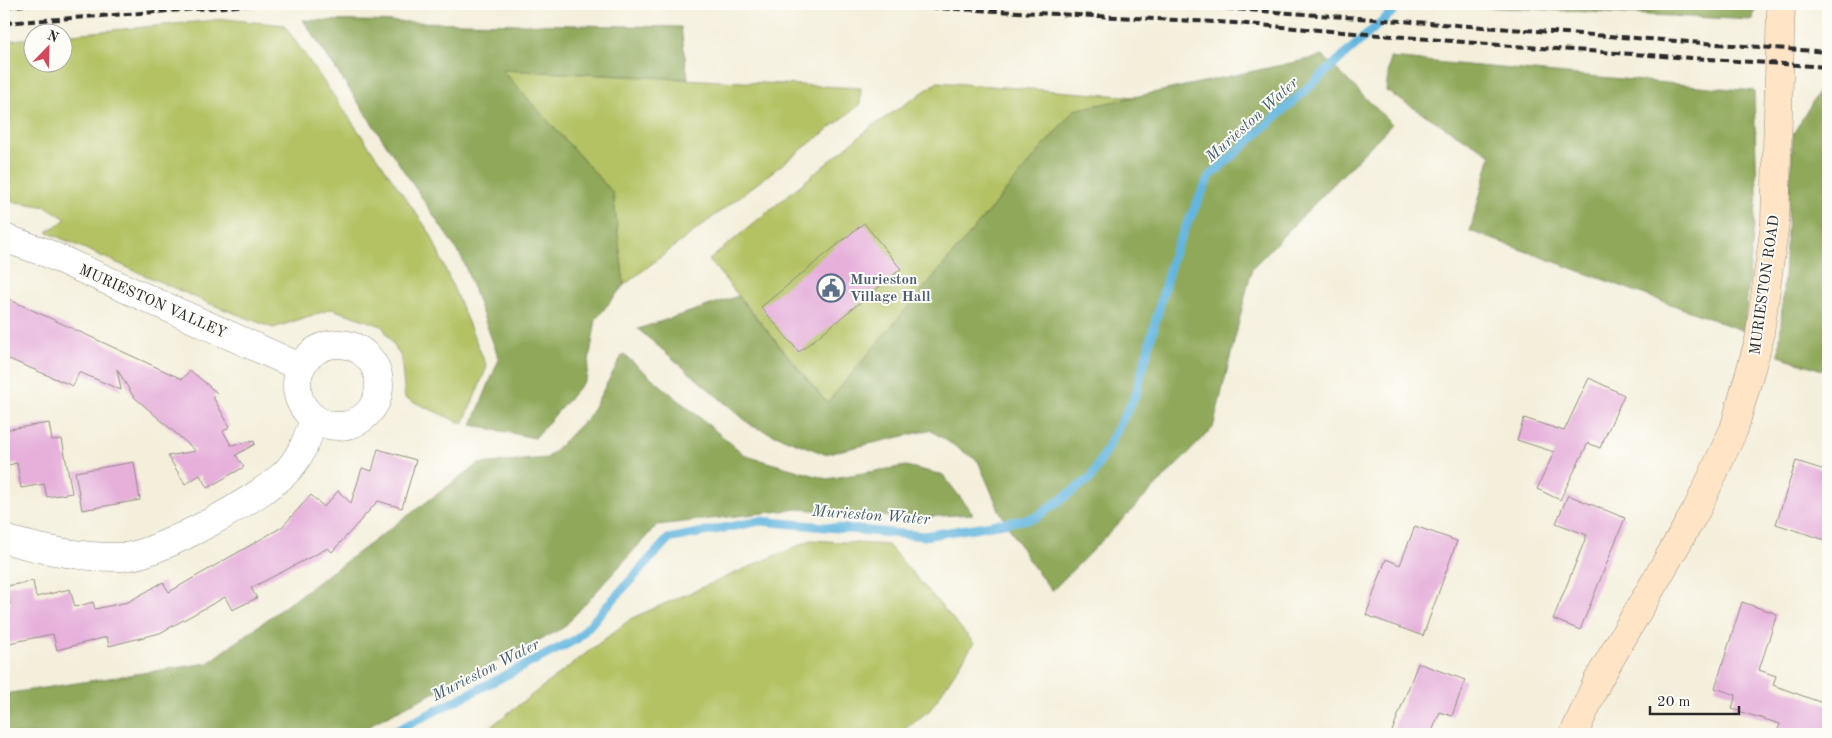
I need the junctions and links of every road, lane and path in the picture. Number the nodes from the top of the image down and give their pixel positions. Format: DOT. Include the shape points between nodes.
graph roads {
  1 [pos="1781,4"];
  2 [pos="4,238"];
  3 [pos="300,367"];
  4 [pos="314,419"];
  5 [pos="4,539"];
  6 [pos="1574,734"];
  1 -- 6 [label="street, MURIESTON ROAD" via="1775,223 1759,340 1734,429 1697,509 1598,680"];
  2 -- 3 [label="street, MURIESTON VALLEY" via="44,252"];
  3 -- 4 [label="street" via="298,396"];
  3 -- 4 [label="street" via="309,354 321,347 347,345 360,350 378,374 377,396 369,412 354,423 340,426"];
  4 -- 5 [label="street" via="302,450 276,482 229,513 163,544 125,557 41,549"];
}
